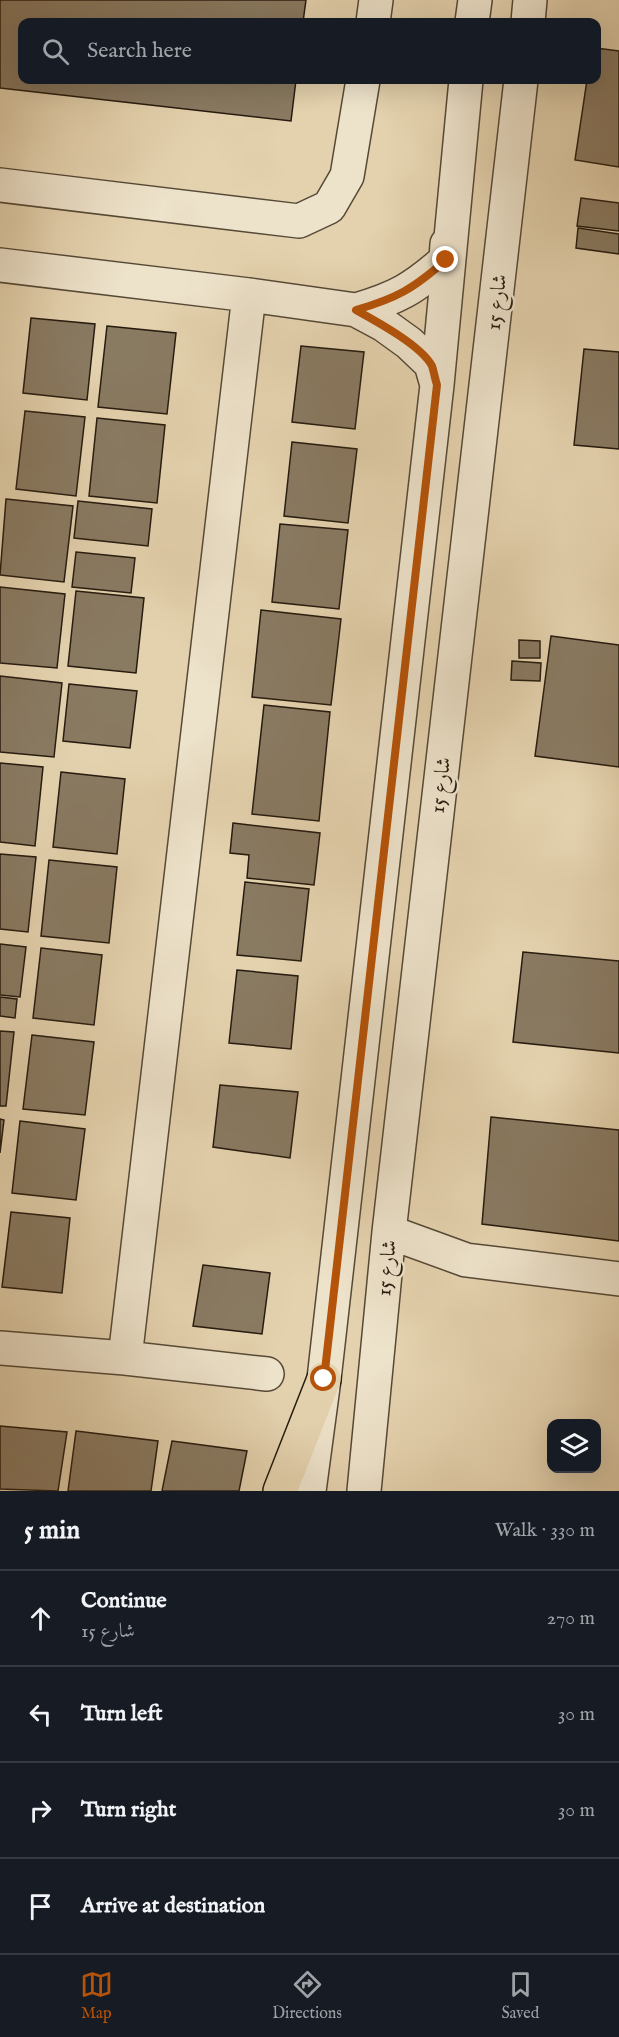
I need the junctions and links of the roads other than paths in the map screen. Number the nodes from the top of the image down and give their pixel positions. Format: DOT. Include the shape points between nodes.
graph roads {
  1 [pos="376,0"];
  2 [pos="475,0"];
  3 [pos="530,0"];
  4 [pos="373,18"];
  5 [pos="473,18"];
  6 [pos="528,18"];
  7 [pos="362,84"];
  8 [pos="466,84"];
  9 [pos="466,84"];
  10 [pos="521,84"];
  11 [pos="0,185"];
  12 [pos="0,265"];
  13 [pos="249,295"];
  14 [pos="356,310"];
  15 [pos="437,385"];
  16 [pos="389,1232"];
  17 [pos="619,1280"];
  18 [pos="0,1348"];
  19 [pos="125,1358"];
  20 [pos="267,1374"];
  21 [pos="324,1379"];
  22 [pos="280,1491"];
  23 [pos="309,1491"];
  24 [pos="363,1491"];
  1 -- 4 [label="street"];
  2 -- 5 [label="street"];
  3 -- 6 [label="street"];
  7 -- 11 [label="street" via="347,176 329,207 299,221"];
  8 -- 14 [label="street" via="446,260 420,283 389,300"];
  9 -- 15 [label="street"];
  10 -- 16 [label="street, شارع 15"];
  12 -- 13 [label="street"];
  13 -- 14 [label="street"];
  13 -- 19 [label="street"];
  14 -- 15 [label="street" via="409,343 431,364"];
  15 -- 21 [label="street"];
  16 -- 17 [label="street" via="466,1260"];
  16 -- 24 [label="street, شارع 15"];
  18 -- 19 [label="street"];
  19 -- 20 [label="street"];
  21 -- 22 [label="main road"];
  21 -- 23 [label="street"];
}
